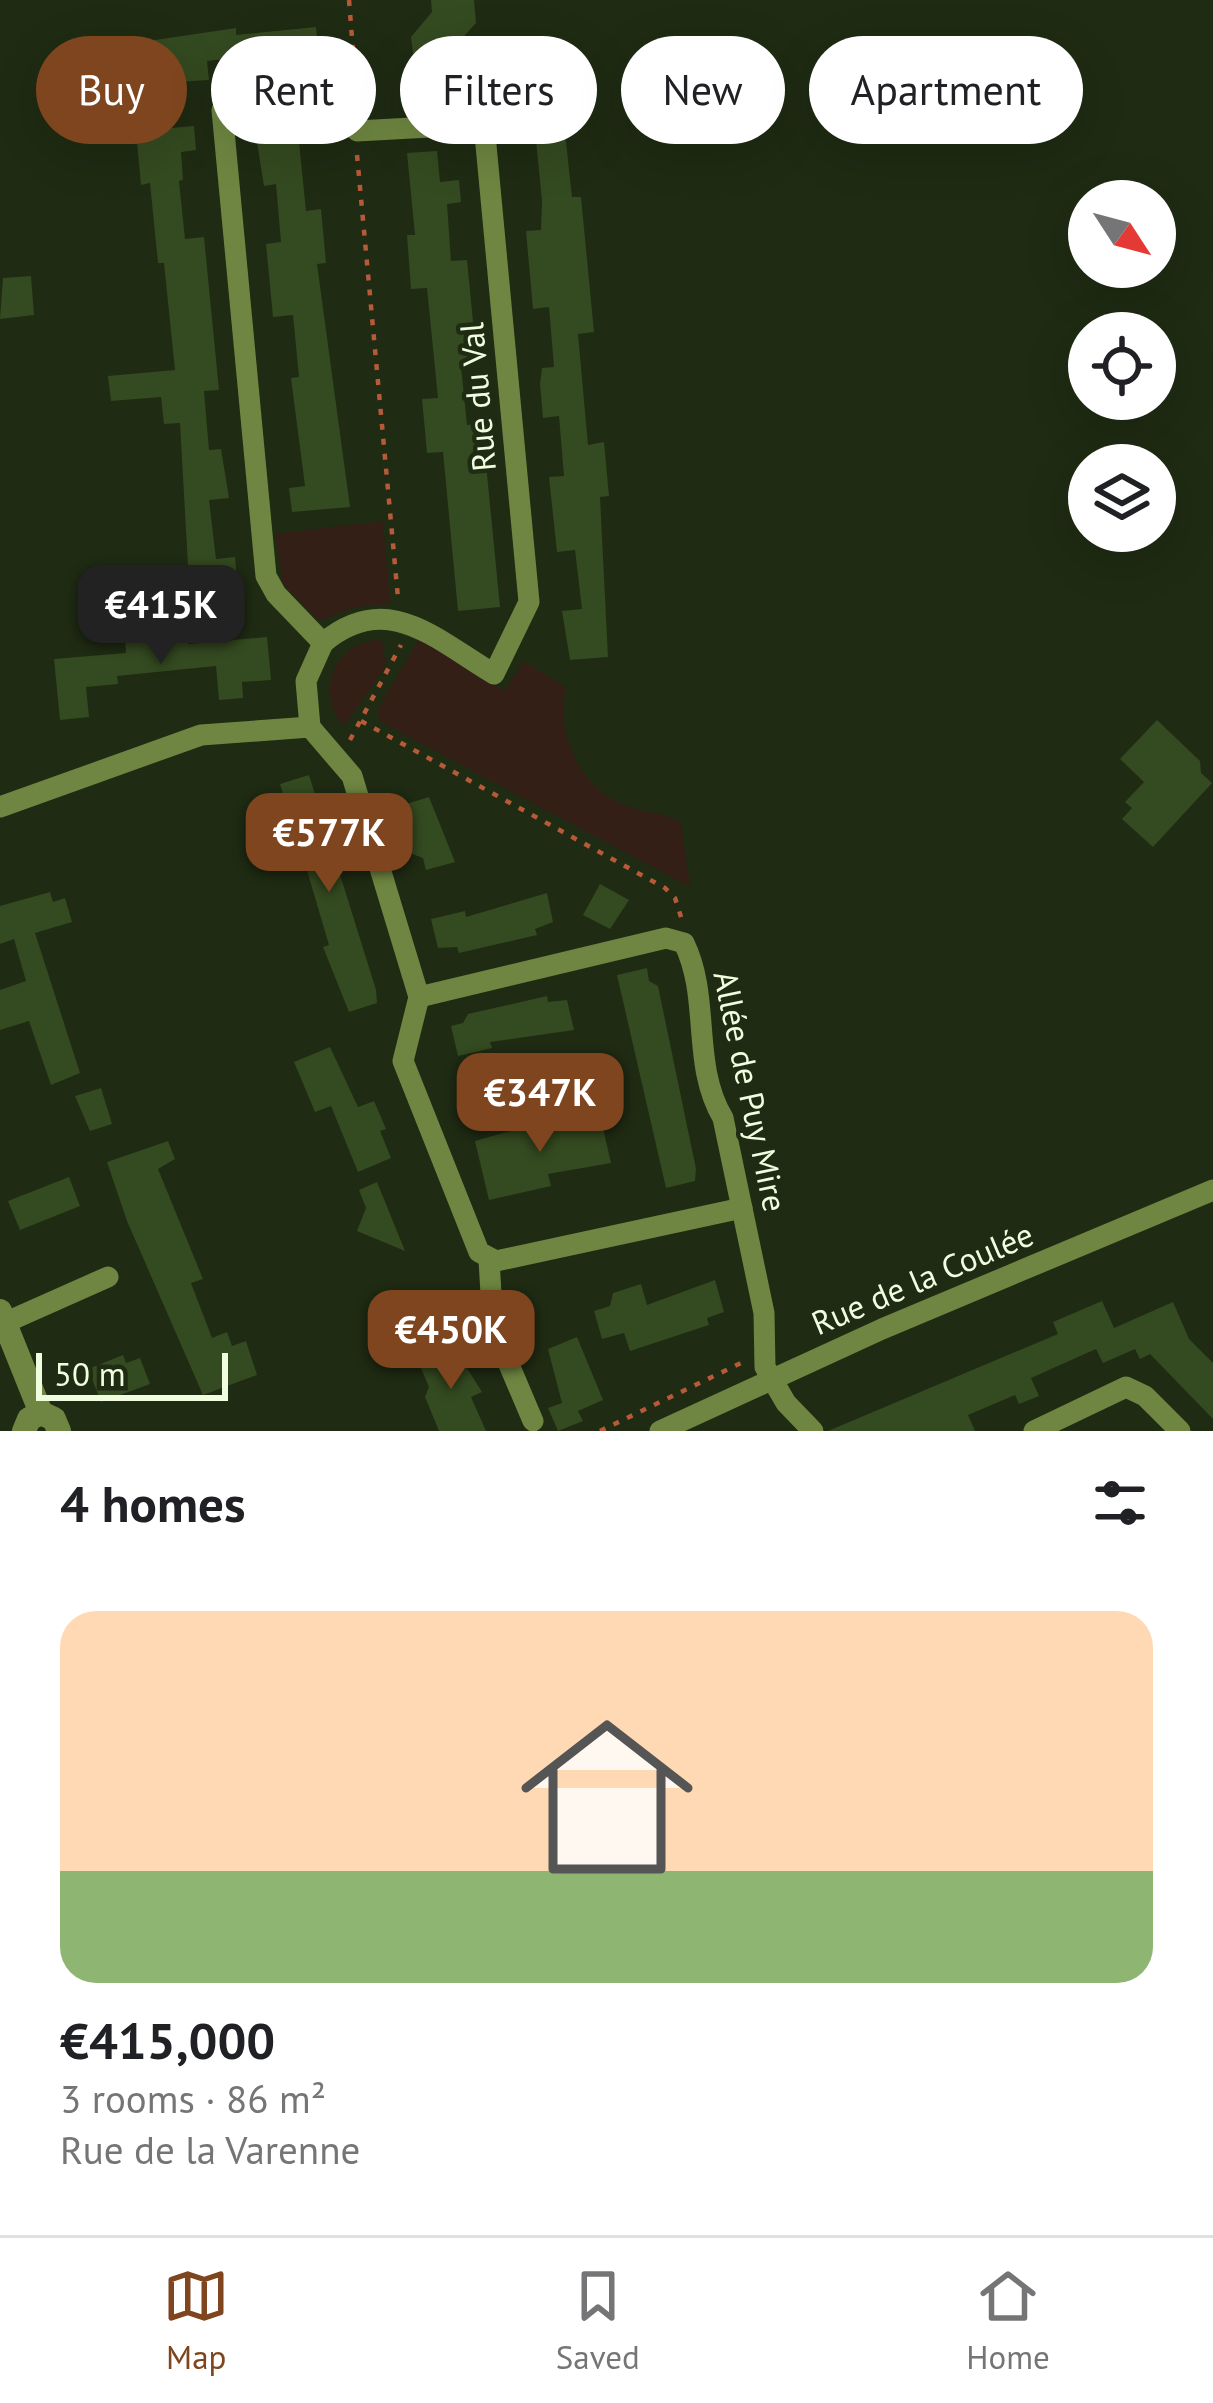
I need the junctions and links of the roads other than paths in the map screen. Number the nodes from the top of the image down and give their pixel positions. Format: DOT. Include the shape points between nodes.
graph roads {
  1 [pos="323,643"];
  2 [pos="310,727"];
  3 [pos="0,807"];
  4 [pos="419,998"];
  5 [pos="1213,1190"];
  6 [pos="742,1208"];
  7 [pos="489,1259"];
  8 [pos="108,1277"];
  9 [pos="1,1320"];
  10 [pos="771,1380"];
  11 [pos="533,1421"];
  12 [pos="41,1425"];
  13 [pos="659,1431"];
  14 [pos="813,1431"];
  15 [pos="1034,1431"];
  16 [pos="1180,1431"];
  1 -- 1 [label="street, Rue du Val" via="266,576 221,110 353,99 357,131 484,124 527,614 494,674 400,618 349,625"];
  1 -- 2 [label="street" via="306,682"];
  2 -- 3 [label="street" via="202,735"];
  2 -- 4 [label="street" via="352,776"];
  4 -- 6 [label="street, Allée de Puy Mire" via="676,938 688,948 701,1045"];
  4 -- 7 [label="street" via="403,1061 479,1252"];
  5 -- 10 [label="street, Rue de la Coulée"];
  6 -- 7 [label="street"];
  6 -- 10 [label="street, Allée de Puy Mire"];
  7 -- 11 [label="street" via="493,1327"];
  8 -- 9 [label="street"];
  9 -- 12 [label="street"];
  10 -- 13 [label="street, Rue de la Coulée"];
  10 -- 14 [label="street"];
  15 -- 16 [label="street" via="1126,1388"];
}
